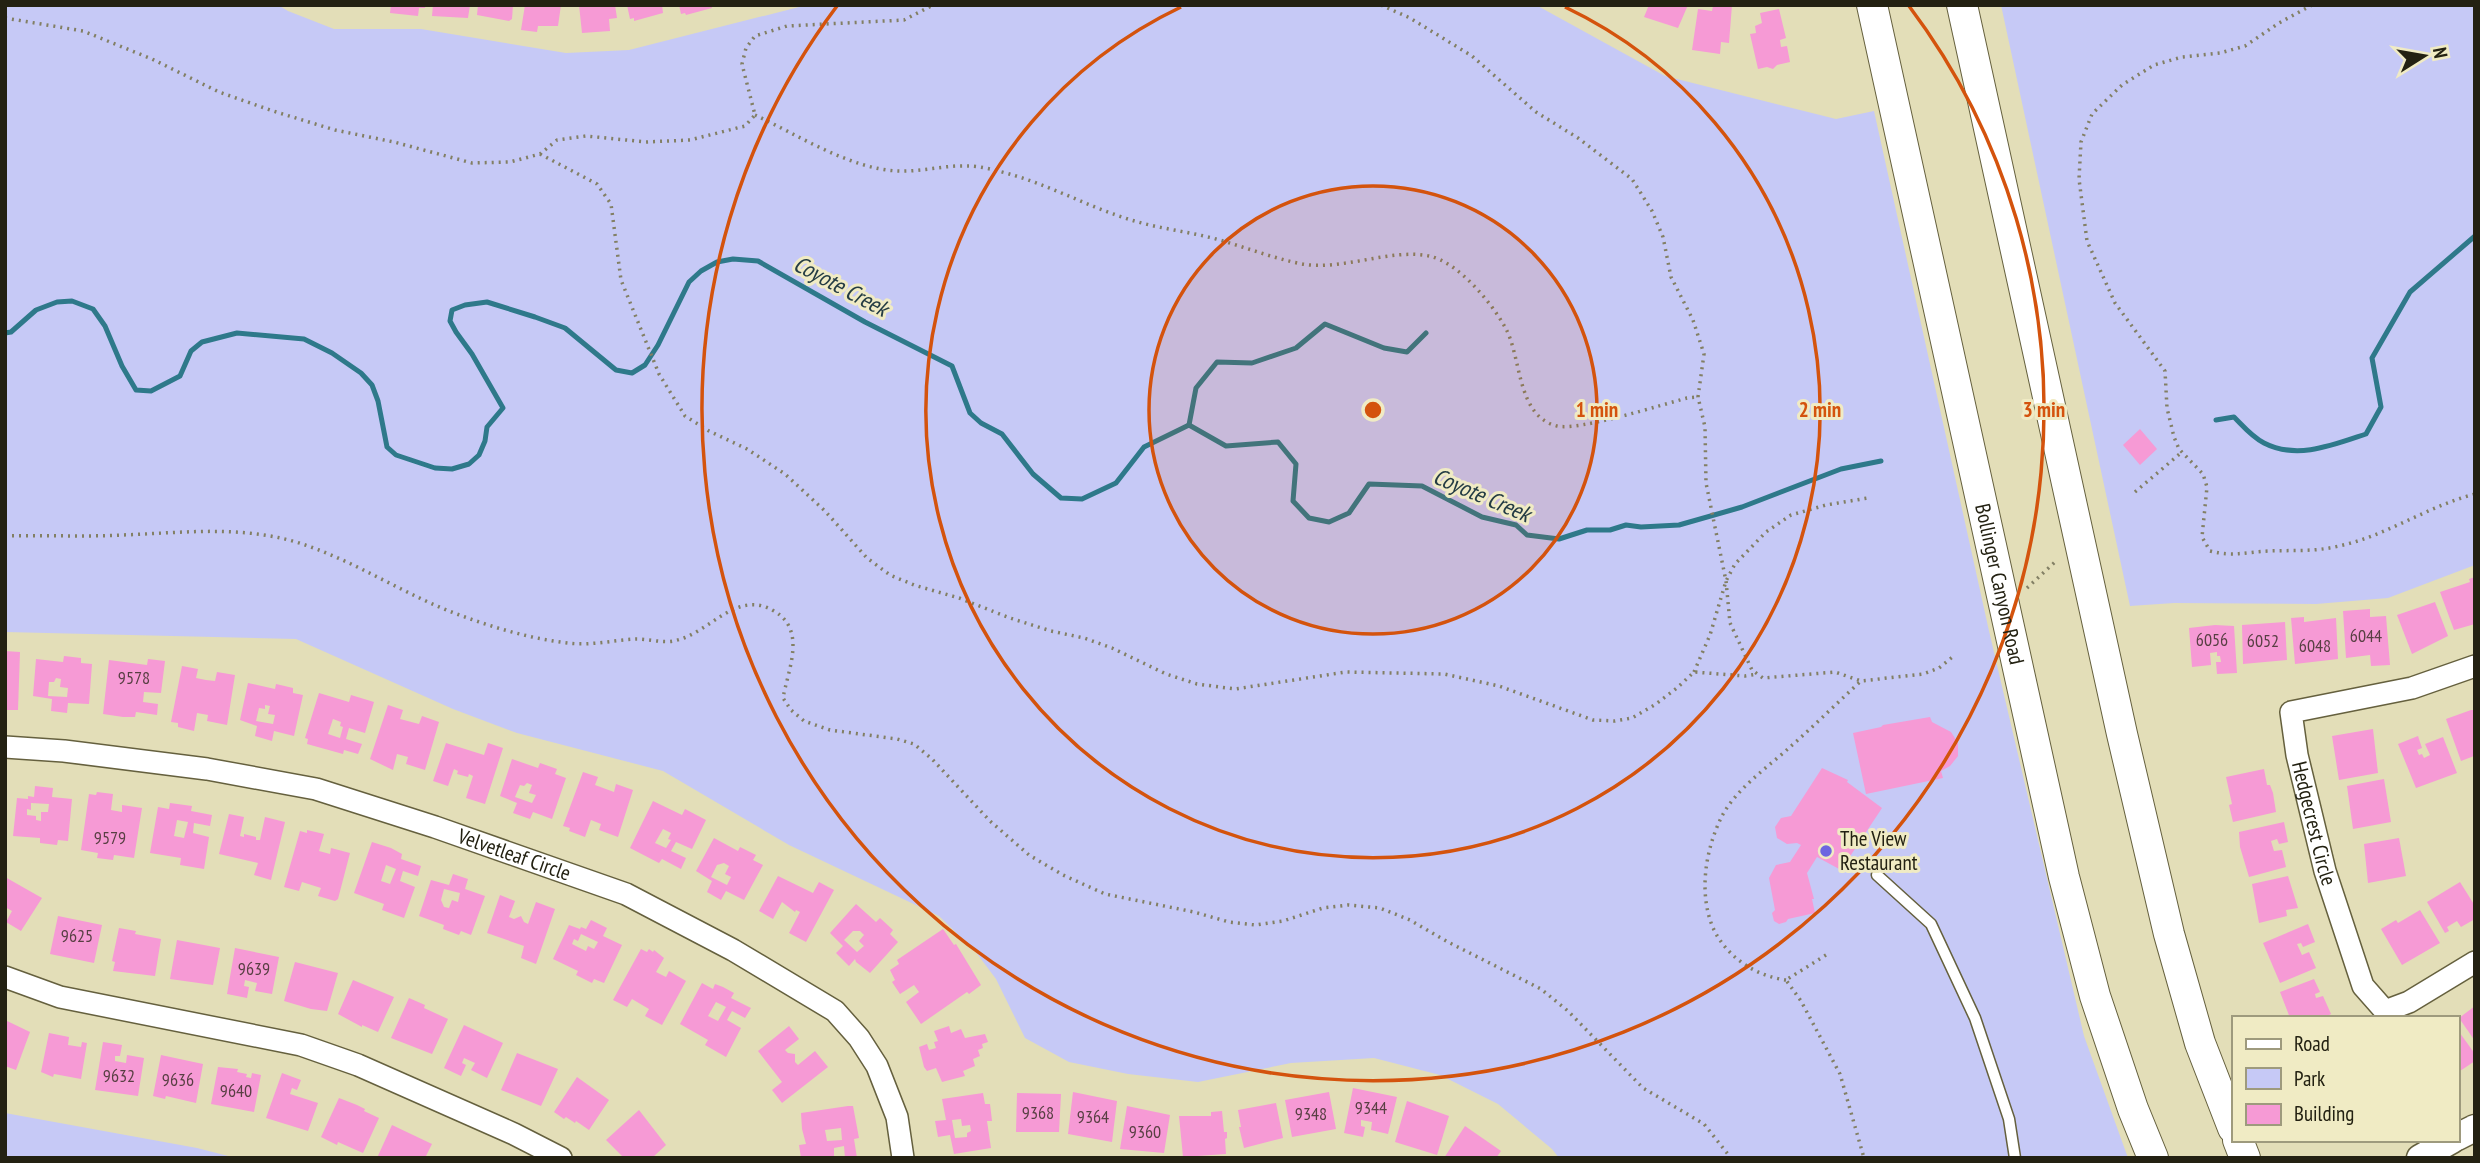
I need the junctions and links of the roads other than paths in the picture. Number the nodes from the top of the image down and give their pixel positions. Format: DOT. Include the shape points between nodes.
graph roads {
  1 [pos="1872,5"];
  2 [pos="1962,5"];
  3 [pos="2475,666"];
  4 [pos="5,747"];
  5 [pos="1877,875"];
  6 [pos="2475,962"];
  7 [pos="5,977"];
  8 [pos="2232,1125"];
  9 [pos="2475,1128"];
  10 [pos="2459,1136"];
  11 [pos="2448,1142"];
  12 [pos="561,1158"];
  13 [pos="903,1158"];
  14 [pos="2015,1158"];
  15 [pos="2153,1158"];
  16 [pos="2420,1158"];
  1 -- 15 [label="main road, Bollinger Canyon Road" via="2064,877 2095,996"];
  2 -- 8 [label="main road" via="2169,934 2200,1043"];
  3 -- 6 [label="street, Hedgecrest Circle" via="2412,688 2291,712 2325,871 2363,986 2385,1011 2409,1002"];
  4 -- 13 [label="street, Velvetleaf Circle" via="207,769 316,789 626,894 835,1011 877,1066 897,1117"];
  5 -- 14 [label="lane" via="1931,925 1975,1018 2009,1119"];
  7 -- 12 [label="street" via="60,998 301,1045 358,1065"];
  9 -- 10 [label="street"];
  11 -- 16 [label="street"];
}
